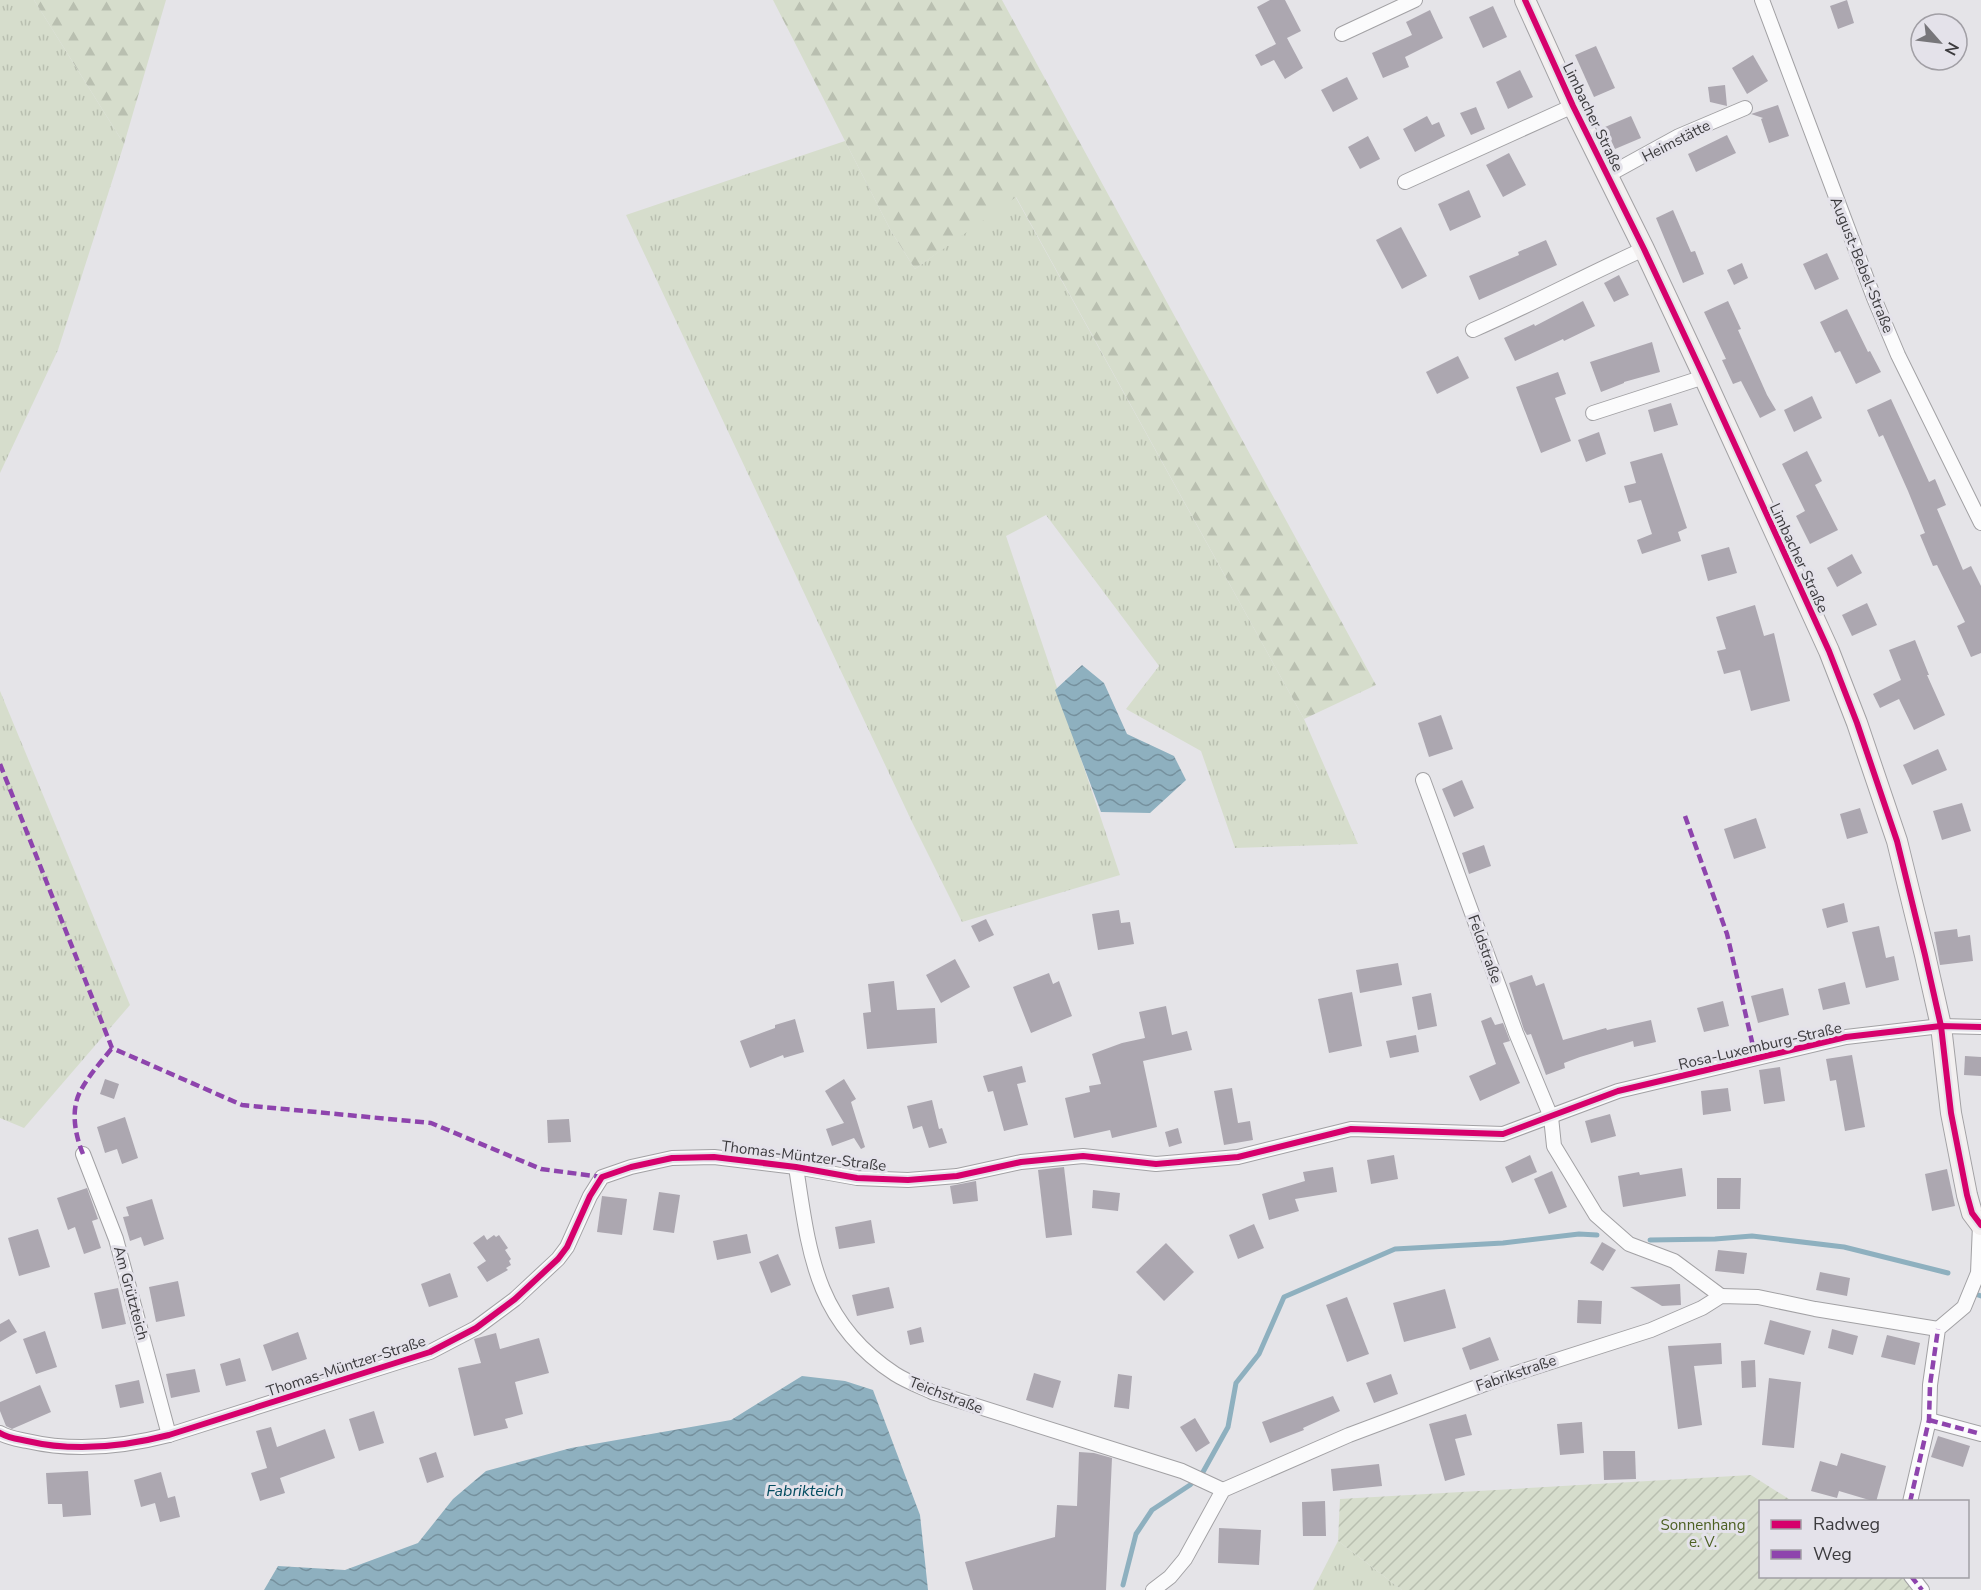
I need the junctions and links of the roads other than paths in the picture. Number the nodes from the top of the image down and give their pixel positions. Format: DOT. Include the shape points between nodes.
graph roads {
  1 [pos="1415,0"];
  2 [pos="1762,0"];
  3 [pos="1527,1"];
  4 [pos="1342,34"];
  5 [pos="1573,106"];
  6 [pos="1745,108"];
  7 [pos="1608,175"];
  8 [pos="1405,182"];
  9 [pos="1644,249"];
  10 [pos="1473,330"];
  11 [pos="1704,377"];
  12 [pos="1593,413"];
  13 [pos="1981,523"];
  14 [pos="1423,780"];
  15 [pos="1941,1026"];
  16 [pos="1981,1028"];
  17 [pos="1551,1117"];
  18 [pos="83,1154"];
  19 [pos="796,1167"];
  20 [pos="1980,1225"];
  21 [pos="1722,1296"];
  22 [pos="1938,1329"];
  23 [pos="1929,1420"];
  24 [pos="0,1433"];
  25 [pos="1981,1434"];
  26 [pos="170,1435"];
  27 [pos="1223,1490"];
  28 [pos="1910,1500"];
  29 [pos="1913,1578"];
  30 [pos="1153,1590"];
  31 [pos="1922,1590"];
  1 -- 4 [label="street"];
  2 -- 13 [label="street, August-Bebel-Straße" via="1874,298"];
  3 -- 5 [label="street, Limbacher Straße"];
  5 -- 7 [label="street, Limbacher Straße"];
  5 -- 8 [label="street, Limbacher Straße"];
  6 -- 7 [label="street, Heimstätte" via="1679,136"];
  7 -- 9 [label="street, Limbacher Straße"];
  9 -- 10 [label="street"];
  9 -- 11 [label="street, Limbacher Straße"];
  11 -- 12 [label="street"];
  11 -- 15 [label="street, Limbacher Straße" via="1829,651 1857,723 1897,841"];
  14 -- 17 [label="street, Feldstraße"];
  15 -- 16 [label="street, Rosa-Luxemburg-Straße"];
  15 -- 17 [label="street, Rosa-Luxemburg-Straße" via="1846,1037 1618,1091"];
  15 -- 20 [label="street, Limbacher Straße" via="1951,1113 1967,1195"];
  17 -- 19 [label="street, Thomas-Müntzer-Straße" via="1503,1134 1351,1129 1238,1157 1156,1164 1083,1156 908,1180 857,1178"];
  17 -- 21 [label="street" via="1554,1146 1596,1215 1629,1244 1674,1261"];
  18 -- 26 [label="street, Am Grützteich" via="116,1239"];
  19 -- 26 [label="street, Thomas-Müntzer-Straße" via="714,1157 672,1158 602,1177 558,1259 476,1328 430,1352"];
  19 -- 27 [label="street, Teichstraße" via="808,1246 822,1291 842,1324 871,1356 896,1375 932,1392 1182,1471"];
  20 -- 22 [label="street" via="1978,1274 1964,1307"];
  21 -- 22 [label="street" via="1758,1297"];
  21 -- 27 [label="street, Fabrikstraße" via="1651,1330 1501,1378 1348,1436"];
  22 -- 23 [label="street"];
  23 -- 25 [label="street"];
  23 -- 28 [label="street"];
  24 -- 26 [label="street, Thomas-Müntzer-Straße" via="46,1446 98,1447"];
  27 -- 30 [label="street" via="1185,1559"];
  29 -- 31 [label="street"];
}
